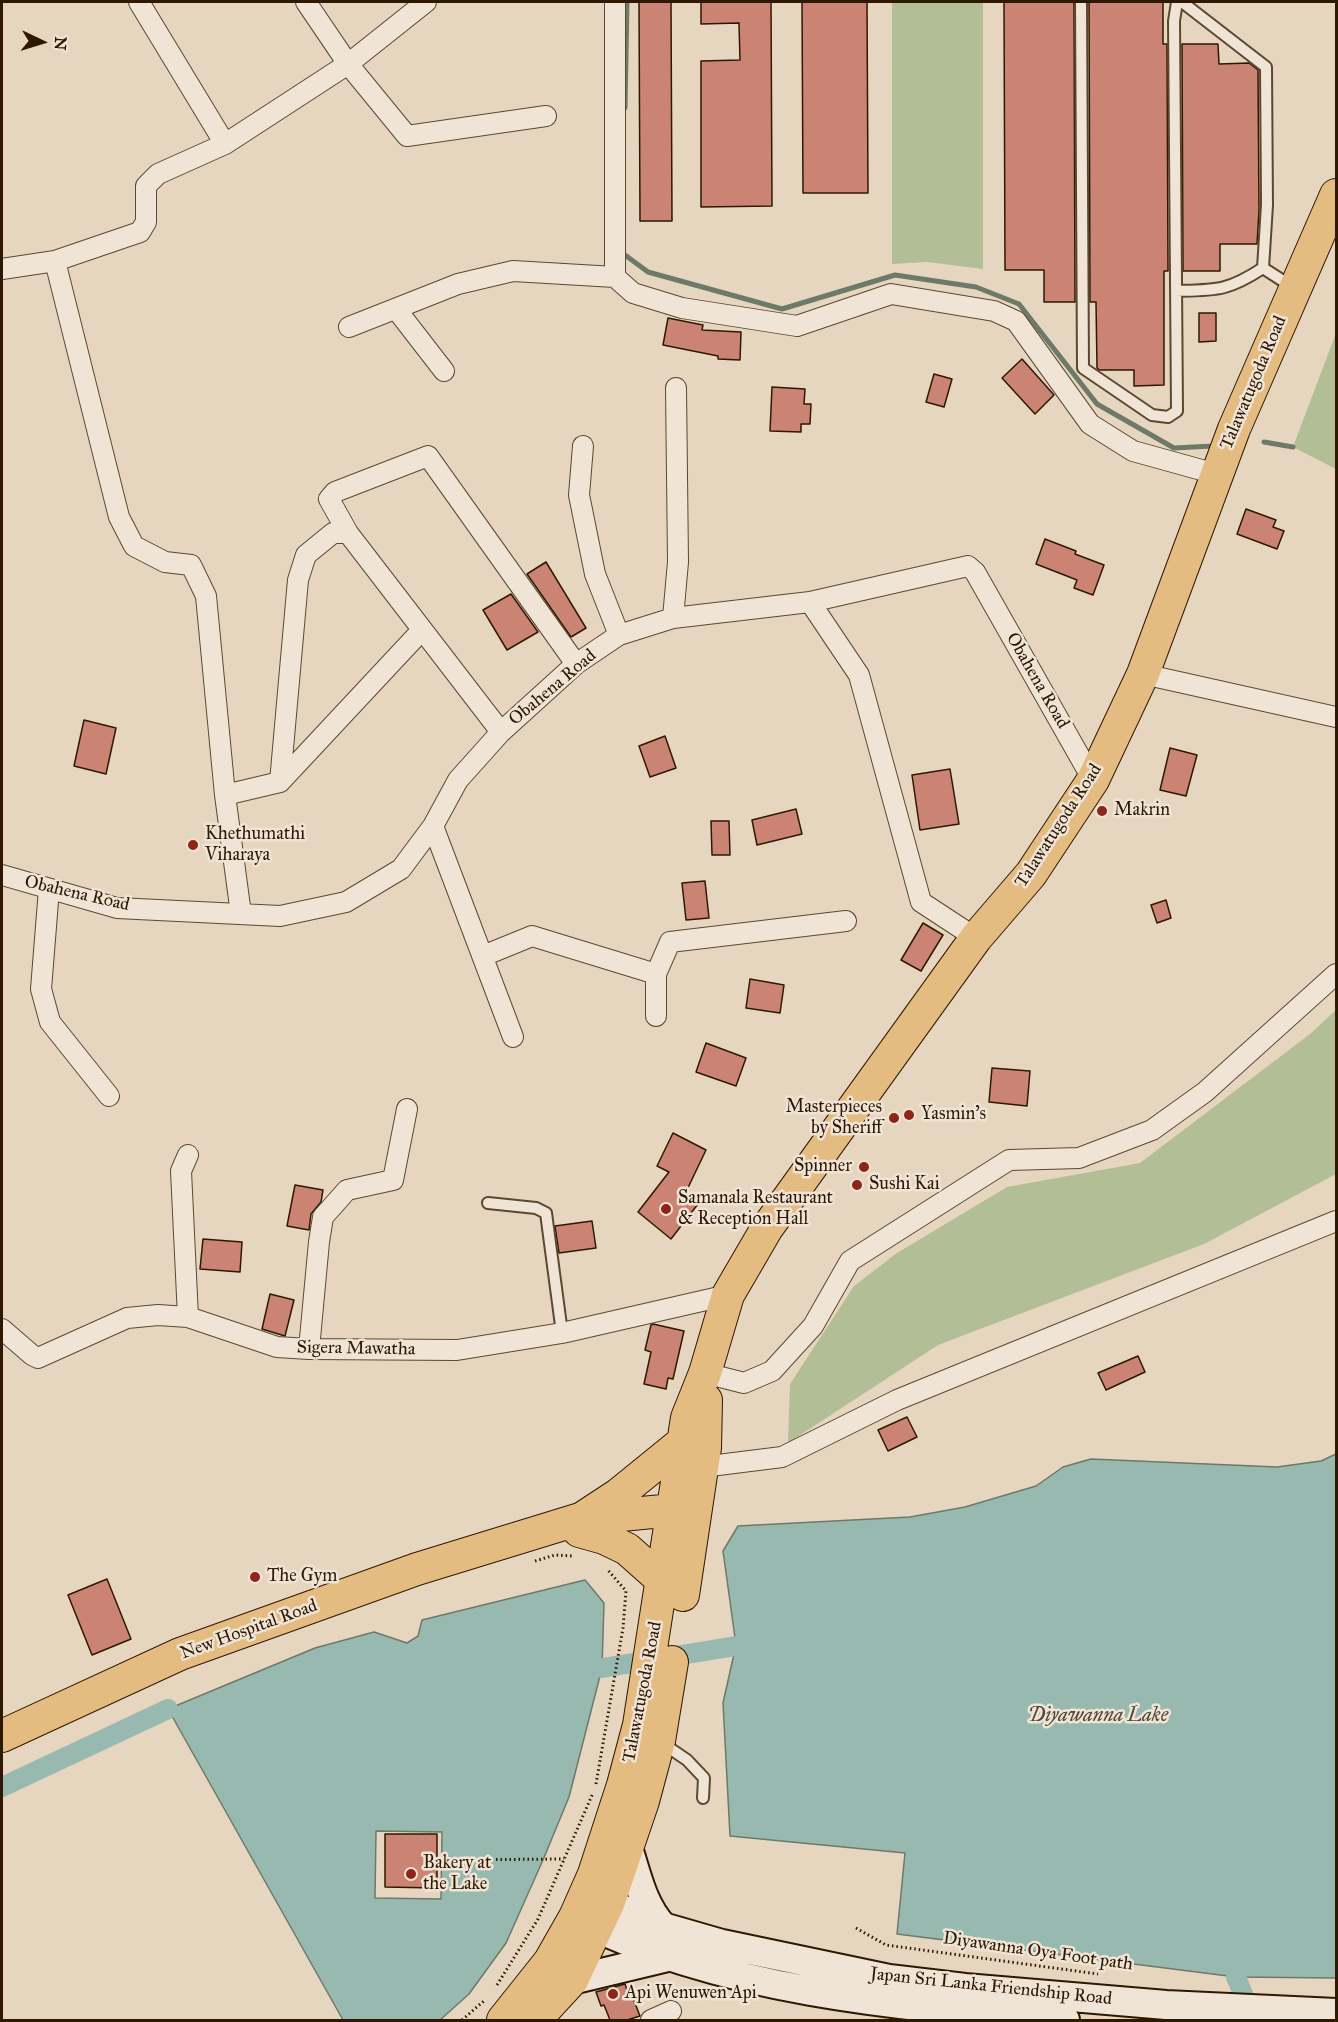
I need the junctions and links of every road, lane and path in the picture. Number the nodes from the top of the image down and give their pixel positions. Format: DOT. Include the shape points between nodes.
graph roads {
  1 [pos="139,2"];
  2 [pos="306,2"];
  3 [pos="426,2"];
  4 [pos="615,2"];
  5 [pos="1081,2"];
  6 [pos="1177,2"];
  7 [pos="1182,2"];
  8 [pos="348,64"];
  9 [pos="546,116"];
  10 [pos="225,144"];
  11 [pos="1336,195"];
  12 [pos="55,261"];
  13 [pos="1263,268"];
  14 [pos="2,269"];
  15 [pos="615,277"];
  16 [pos="1294,288"];
  17 [pos="1176,291"];
  18 [pos="396,309"];
  19 [pos="349,327"];
  20 [pos="444,371"];
  21 [pos="676,388"];
  22 [pos="583,446"];
  23 [pos="1216,474"];
  24 [pos="348,533"];
  25 [pos="810,602"];
  26 [pos="673,618"];
  27 [pos="422,630"];
  28 [pos="619,635"];
  29 [pos="576,664"];
  30 [pos="1143,674"];
  31 [pos="1336,717"];
  32 [pos="501,732"];
  33 [pos="1093,780"];
  34 [pos="280,783"];
  35 [pos="225,795"];
  36 [pos="433,826"];
  37 [pos="2,875"];
  38 [pos="49,889"];
  39 [pos="241,914"];
  40 [pos="846,921"];
  41 [pos="976,938"];
  42 [pos="483,956"];
  43 [pos="656,974"];
  44 [pos="1336,974"];
  45 [pos="657,1016"];
  46 [pos="513,1037"];
  47 [pos="109,1096"];
  48 [pos="407,1109"];
  49 [pos="188,1155"];
  50 [pos="488,1203"];
  51 [pos="1336,1221"];
  52 [pos="728,1295"];
  53 [pos="188,1317"];
  54 [pos="2,1329"];
  55 [pos="562,1334"];
  56 [pos="309,1349"];
  57 [pos="705,1373"];
  58 [pos="683,1442"];
  59 [pos="702,1467"];
  60 [pos="683,1521"];
  61 [pos="579,1535"];
  62 [pos="536,1547"];
  63 [pos="604,1565"];
  64 [pos="663,1581"];
  65 [pos="667,1630"];
  66 [pos="653,1732"];
  67 [pos="2,1736"];
  68 [pos="703,1798"];
  69 [pos="628,1848"];
  70 [pos="564,1859"];
  71 [pos="442,1860"];
  72 [pos="591,1911"];
  73 [pos="663,1928"];
  74 [pos="856,1928"];
  75 [pos="668,1957"];
  76 [pos="1100,1974"];
  77 [pos="572,1980"];
  78 [pos="497,1985"];
  79 [pos="497,2008"];
  80 [pos="671,2011"];
  81 [pos="1336,2013"];
  82 [pos="462,2020"];
  83 [pos="535,2020"];
  84 [pos="651,2020"];
  85 [pos="1065,2020"];
  1 -- 10 [label="street"];
  2 -- 8 [label="street"];
  3 -- 8 [label="street"];
  4 -- 15 [label="street"];
  5 -- 17 [label="lane" via="1083,368 1152,414 1168,417 1177,411"];
  6 -- 17 [label="lane"];
  7 -- 13 [label="lane" via="1266,67 1267,205"];
  8 -- 9 [label="street" via="407,136"];
  8 -- 10 [label="street"];
  10 -- 12 [label="street" via="158,174 146,186 146,222 140,232"];
  11 -- 16 [label="main road, Talawatugoda Road"];
  12 -- 14 [label="street"];
  12 -- 35 [label="street" via="119,517 134,546 165,562 191,565 206,596"];
  13 -- 16 [label="lane"];
  13 -- 17 [label="lane" via="1242,282 1221,289"];
  15 -- 18 [label="street" via="513,271 458,284"];
  15 -- 23 [label="street" via="633,293 682,308 797,326 891,294 994,310 1016,321 1090,424 1132,451"];
  16 -- 23 [label="main road, Talawatugoda Road"];
  18 -- 19 [label="street"];
  18 -- 20 [label="street"];
  21 -- 26 [label="street" via="678,562"];
  22 -- 28 [label="street" via="579,495 595,574"];
  23 -- 30 [label="main road, Talawatugoda Road"];
  24 -- 27 [label="street"];
  24 -- 29 [label="street" via="329,499 335,492 428,456"];
  24 -- 34 [label="street" via="333,533 306,555 298,580"];
  25 -- 26 [label="street, Obahena Road"];
  25 -- 33 [label="street, Obahena Road" via="968,566 975,572"];
  25 -- 41 [label="street" via="859,675 921,902"];
  26 -- 28 [label="street, Obahena Road"];
  27 -- 32 [label="street"];
  27 -- 34 [label="street"];
  28 -- 29 [label="street, Obahena Road"];
  29 -- 32 [label="street, Obahena Road"];
  30 -- 31 [label="street"];
  30 -- 33 [label="main road, Talawatugoda Road"];
  32 -- 36 [label="street, Obahena Road" via="458,780"];
  33 -- 41 [label="main road, Talawatugoda Road" via="1031,874"];
  34 -- 35 [label="street"];
  35 -- 39 [label="street"];
  36 -- 39 [label="street, Obahena Road" via="401,869 346,902 280,915"];
  36 -- 42 [label="street"];
  37 -- 38 [label="street, Obahena Road"];
  38 -- 39 [label="street, Obahena Road" via="117,908"];
  38 -- 47 [label="street" via="41,989 50,1022"];
  40 -- 43 [label="street" via="670,942"];
  41 -- 52 [label="main road, Talawatugoda Road" via="767,1228"];
  42 -- 43 [label="street" via="532,936"];
  42 -- 46 [label="street"];
  43 -- 45 [label="street"];
  44 -- 57 [label="street" via="1205,1092 1152,1130 1079,1158 1009,1160 850,1261 813,1326 772,1371 744,1383"];
  48 -- 56 [label="street" via="393,1180 347,1190 323,1217"];
  49 -- 53 [label="street" via="180,1171"];
  50 -- 55 [label="lane" via="536,1208 546,1213"];
  51 -- 59 [label="street" via="897,1400 782,1457"];
  52 -- 55 [label="street, Sigera Mawatha"];
  52 -- 57 [label="main road, Talawatugoda Road"];
  53 -- 54 [label="street, Sigera Mawatha" via="127,1318 38,1358"];
  53 -- 56 [label="street, Sigera Mawatha" via="278,1347"];
  55 -- 56 [label="street, Sigera Mawatha" via="457,1350"];
  57 -- 58 [label="main road, Talawatugoda Road" via="687,1418"];
  57 -- 59 [label="main road, Talawatugoda Road"];
  58 -- 60 [label="main road, Talawatugoda Road"];
  58 -- 61 [label="main road" via="619,1494"];
  59 -- 60 [label="main road, Talawatugoda Road"];
  60 -- 61 [label="main road, New Hospital Road"];
  60 -- 64 [label="main road, Talawatugoda Road"];
  60 -- 65 [label="main road, Talawatugoda Road"];
  61 -- 62 [label="main road, New Hospital Road"];
  61 -- 62 [label="path" via="555,1555"];
  61 -- 64 [label="main road" via="604,1538 627,1549"];
  62 -- 67 [label="main road, New Hospital Road" via="417,1569 180,1654"];
  63 -- 70 [label="path" via="626,1591 624,1628 595,1786"];
  64 -- 65 [label="main road, Talawatugoda Road"];
  65 -- 66 [label="main road, Talawatugoda Road"];
  66 -- 68 [label="lane" via="704,1778"];
  66 -- 69 [label="main road, Talawatugoda Road"];
  66 -- 72 [label="main road, Talawatugoda Road" via="609,1830"];
  69 -- 72 [label="main road, Talawatugoda Road"];
  69 -- 73 [label="main road" via="642,1892"];
  70 -- 71 [label="path"];
  70 -- 78 [label="path" via="538,1919"];
  72 -- 73 [label="main road, Japan Sri Lanka Friendship Road"];
  72 -- 75 [label="main road, Japan Sri Lanka Friendship Road"];
  72 -- 77 [label="main road, Talawatugoda Road"];
  72 -- 79 [label="main road, Talawatugoda Road" via="550,1961"];
  73 -- 81 [label="main road, Japan Sri Lanka Friendship Road" via="889,1979 1166,2005"];
  74 -- 76 [label="path, Diyawanna Oya Foot path" via="886,1945"];
  75 -- 77 [label="main road"];
  75 -- 85 [label="main road, Japan Sri Lanka Friendship Road" via="774,1984 875,2001"];
  77 -- 83 [label="main road, Talawatugoda Road"];
  79 -- 82 [label="path"];
  80 -- 84 [label="street"];
}
